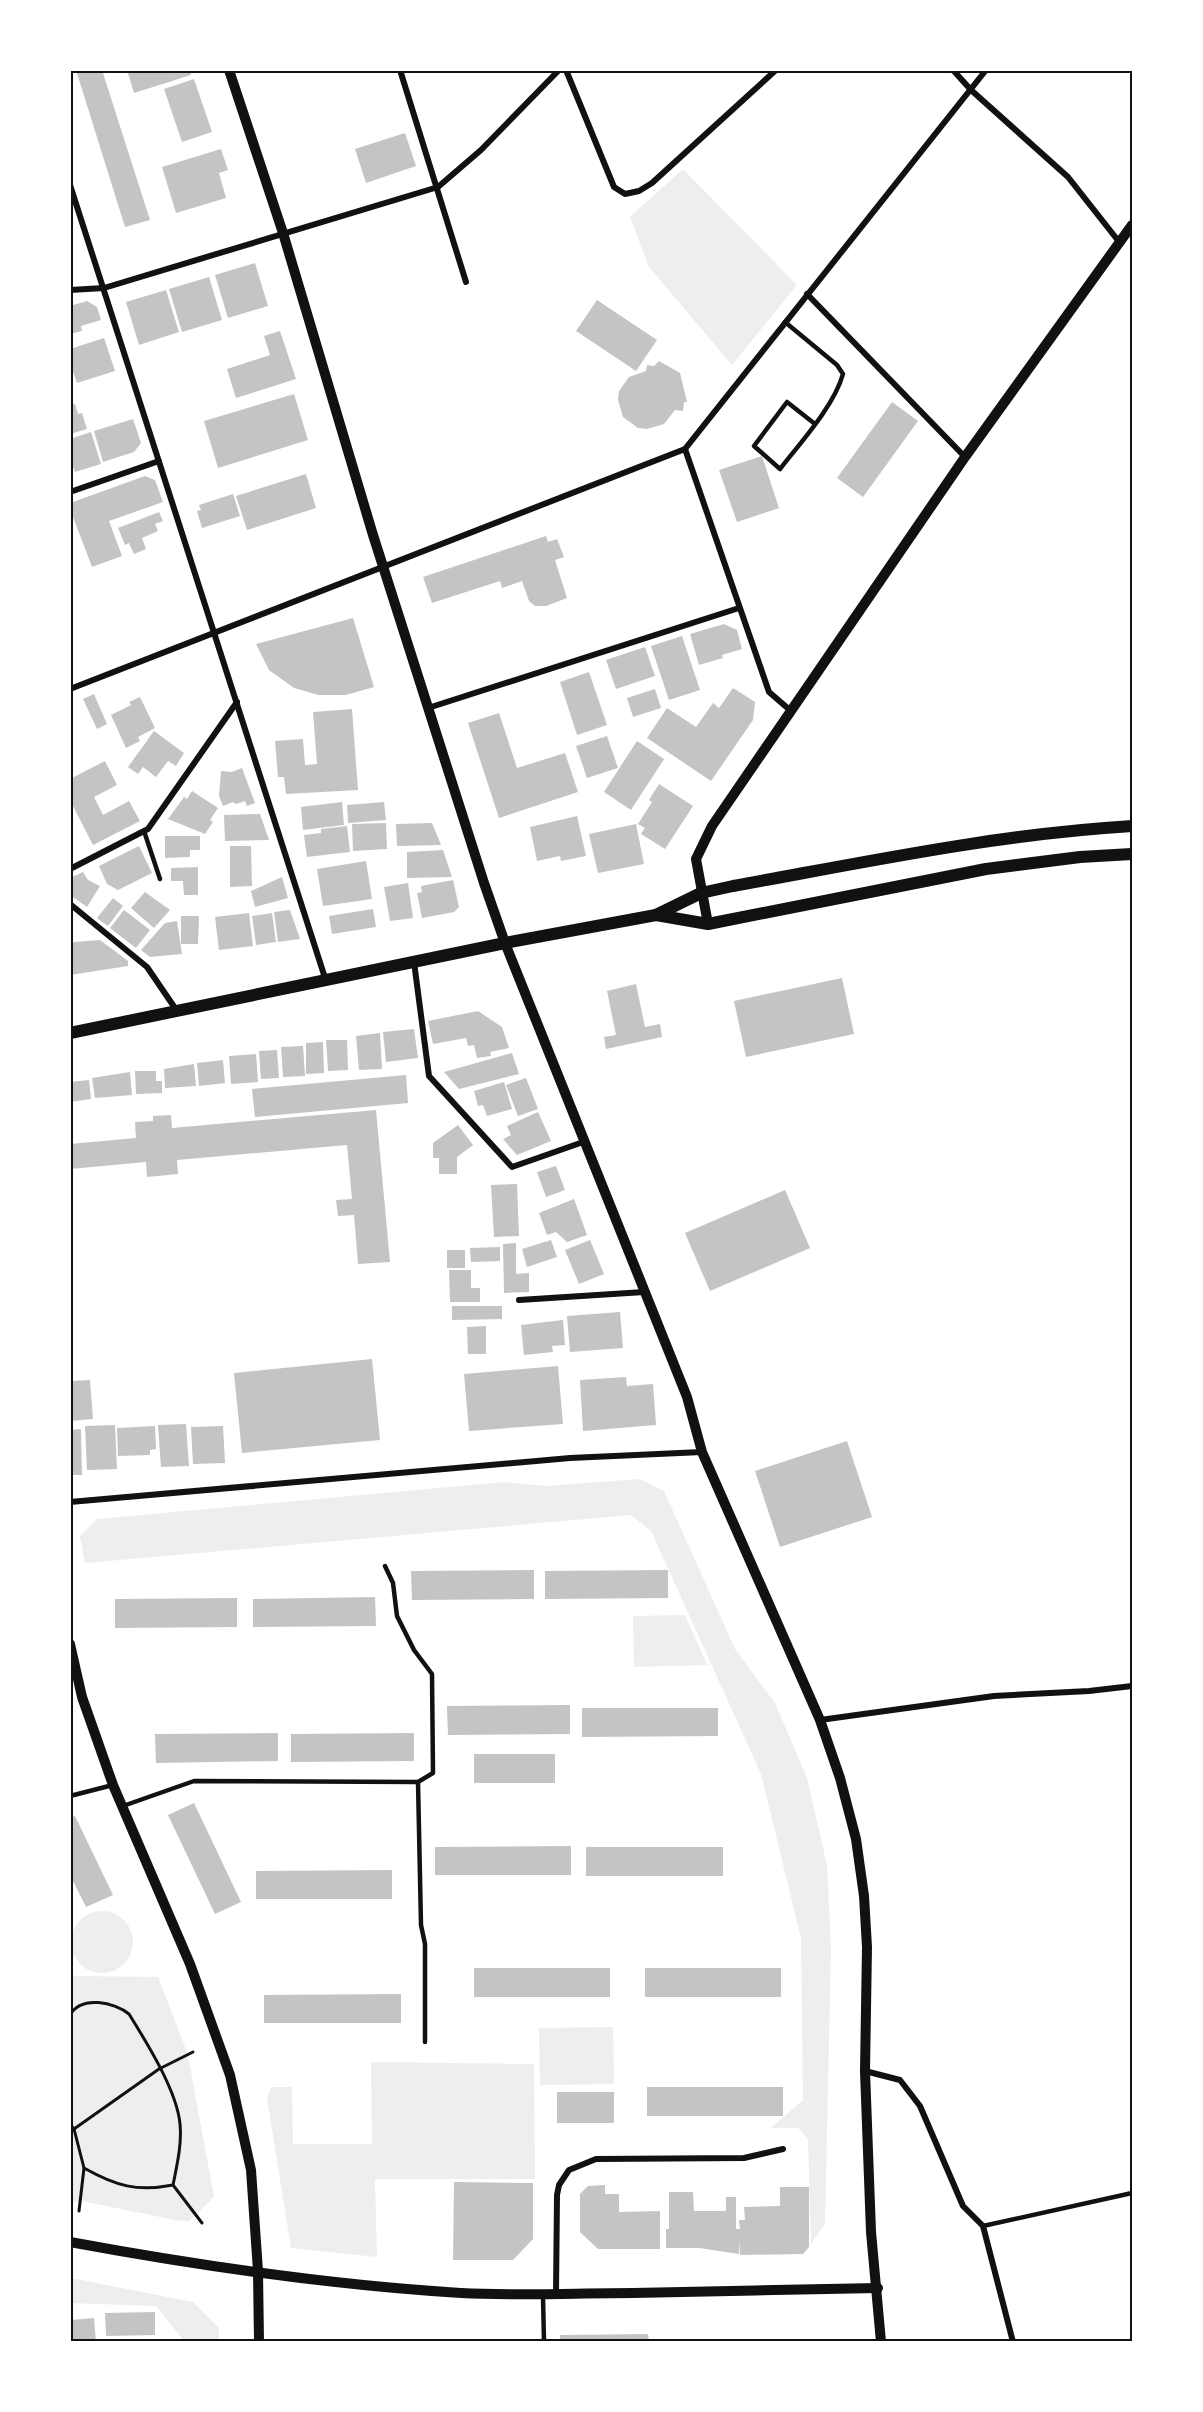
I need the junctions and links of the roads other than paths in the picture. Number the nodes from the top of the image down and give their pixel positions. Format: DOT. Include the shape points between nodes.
graph roads {
  1 [pos="229,70"];
  2 [pos="400,70"];
  3 [pos="559,70"];
  4 [pos="566,70"];
  5 [pos="776,70"];
  6 [pos="953,70"];
  7 [pos="986,70"];
  8 [pos="971,90"];
  9 [pos="70,185"];
  10 [pos="438,187"];
  11 [pos="1132,225"];
  12 [pos="283,233"];
  13 [pos="1120,243"];
  14 [pos="466,282"];
  15 [pos="104,288"];
  16 [pos="70,290"];
  17 [pos="807,294"];
  18 [pos="785,322"];
  19 [pos="815,424"];
  20 [pos="685,449"];
  21 [pos="965,457"];
  22 [pos="159,461"];
  23 [pos="70,492"];
  24 [pos="383,568"];
  25 [pos="739,608"];
  26 [pos="215,634"];
  27 [pos="70,689"];
  28 [pos="237,702"];
  29 [pos="428,708"];
  30 [pos="791,711"];
  31 [pos="1132,826"];
  32 [pos="144,831"];
  33 [pos="1132,854"];
  34 [pos="70,869"];
  35 [pos="160,879"];
  36 [pos="701,893"];
  37 [pos="70,904"];
  38 [pos="656,915"];
  39 [pos="708,924"];
  40 [pos="505,943"];
  41 [pos="414,962"];
  42 [pos="326,981"];
  43 [pos="177,1011"];
  44 [pos="70,1033"];
  45 [pos="585,1141"];
  46 [pos="644,1292"];
  47 [pos="519,1300"];
  48 [pos="702,1452"];
  49 [pos="70,1502"];
  50 [pos="385,1566"];
  51 [pos="70,1644"];
  52 [pos="1132,1686"];
  53 [pos="820,1720"];
  54 [pos="418,1782"];
  55 [pos="114,1785"];
  56 [pos="70,1796"];
  57 [pos="123,1806"];
  58 [pos="424,2042"];
  59 [pos="866,2071"];
  60 [pos="783,2149"];
  61 [pos="1132,2193"];
  62 [pos="983,2226"];
  63 [pos="70,2242"];
  64 [pos="258,2271"];
  65 [pos="878,2288"];
  66 [pos="543,2293"];
  67 [pos="555,2293"];
  68 [pos="259,2342"];
  69 [pos="544,2342"];
  70 [pos="881,2342"];
  71 [pos="1013,2342"];
  1 -- 12 [label="street"];
  2 -- 10 [label="street"];
  3 -- 10 [label="street" via="481,150"];
  4 -- 5 [label="street" via="614,187 625,194 652,183"];
  6 -- 8 [label="street"];
  7 -- 8 [label="street"];
  8 -- 13 [label="street" via="1068,177"];
  8 -- 17 [label="street"];
  9 -- 15 [label="street"];
  10 -- 12 [label="street"];
  10 -- 14 [label="street"];
  11 -- 13 [label="street"];
  12 -- 15 [label="street"];
  12 -- 24 [label="street"];
  13 -- 21 [label="street"];
  15 -- 16 [label="street"];
  15 -- 22 [label="street"];
  17 -- 18 [label="street"];
  17 -- 21 [label="street"];
  18 -- 19 [label="lane" via="843,374"];
  18 -- 20 [label="street"];
  19 -- 19 [label="lane" via="780,468 754,446 787,402"];
  20 -- 24 [label="street"];
  20 -- 25 [label="street"];
  21 -- 30 [label="street"];
  22 -- 23 [label="street"];
  22 -- 26 [label="street"];
  24 -- 26 [label="street"];
  24 -- 29 [label="street"];
  25 -- 29 [label="street"];
  25 -- 30 [label="street" via="769,692"];
  26 -- 27 [label="street"];
  26 -- 28 [label="street"];
  28 -- 32 [label="street"];
  28 -- 42 [label="street"];
  29 -- 40 [label="street"];
  30 -- 36 [label="street" via="712,826 696,859"];
  31 -- 36 [label="main road" via="982,842"];
  32 -- 34 [label="street"];
  32 -- 35 [label="lane"];
  33 -- 39 [label="main road" via="986,869"];
  36 -- 38 [label="main road"];
  36 -- 39 [label="street"];
  37 -- 43 [label="street" via="147,967"];
  38 -- 39 [label="main road"];
  38 -- 40 [label="main road"];
  40 -- 41 [label="main road"];
  40 -- 45 [label="street"];
  41 -- 42 [label="main road"];
  41 -- 45 [label="street" via="429,1076 512,1167"];
  42 -- 43 [label="main road"];
  43 -- 44 [label="main road"];
  45 -- 46 [label="street"];
  46 -- 47 [label="street"];
  46 -- 48 [label="street" via="687,1397"];
  48 -- 49 [label="street" via="570,1458"];
  48 -- 53 [label="street"];
  50 -- 54 [label="lane" via="393,1583 397,1616 414,1650 432,1674 433,1773"];
  51 -- 55 [label="street" via="82,1697"];
  52 -- 53 [label="street" via="994,1696"];
  53 -- 59 [label="street" via="853,1829 864,1896"];
  54 -- 57 [label="lane" via="194,1781"];
  54 -- 58 [label="lane" via="421,1926 425,1944"];
  55 -- 56 [label="lane"];
  55 -- 57 [label="street"];
  57 -- 64 [label="street" via="190,1964 230,2075 251,2170"];
  59 -- 62 [label="street" via="900,2080 920,2106 963,2206"];
  59 -- 65 [label="street" via="871,2232"];
  60 -- 67 [label="street" via="744,2158 596,2159 569,2170 557,2195"];
  61 -- 62 [label="lane"];
  62 -- 71 [label="street"];
  63 -- 64 [label="street" via="200,2266"];
  64 -- 66 [label="street" via="332,2283 463,2293"];
  64 -- 68 [label="street"];
  65 -- 67 [label="street"];
  65 -- 70 [label="street"];
  66 -- 67 [label="street"];
  66 -- 69 [label="lane"];
}
